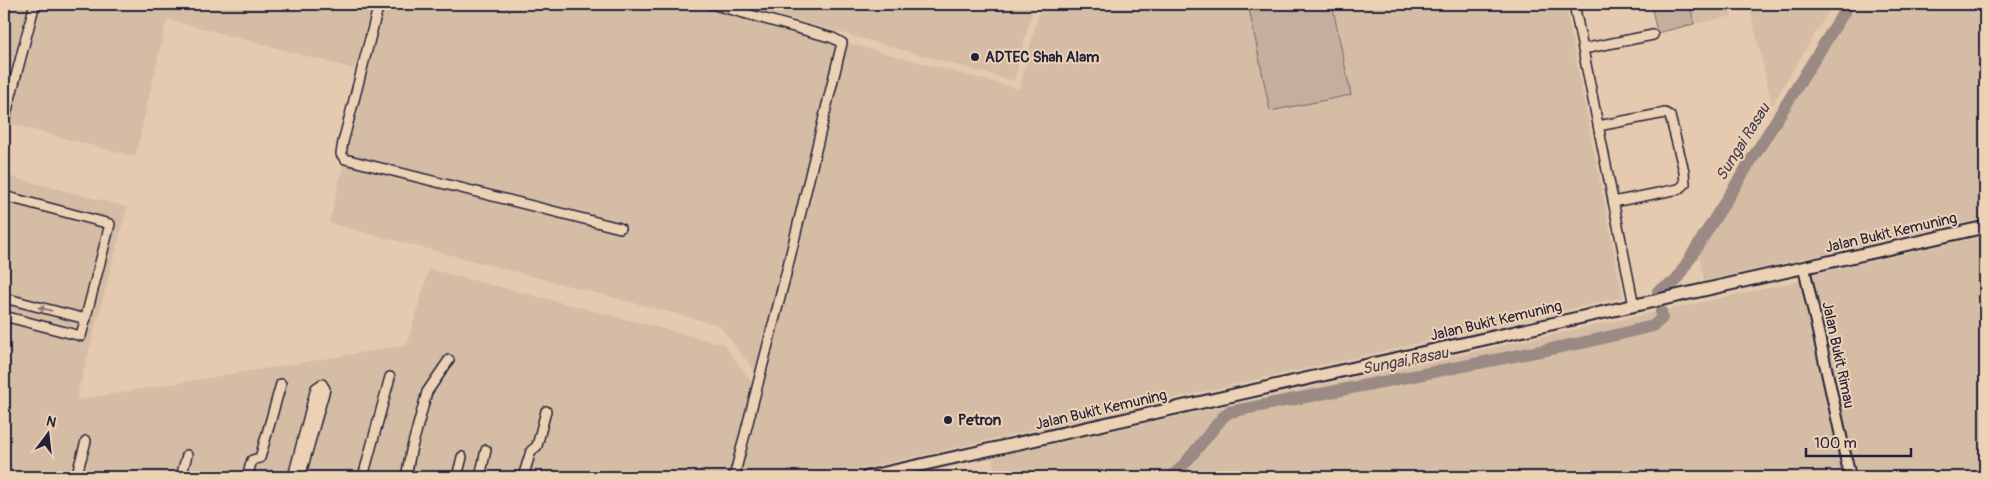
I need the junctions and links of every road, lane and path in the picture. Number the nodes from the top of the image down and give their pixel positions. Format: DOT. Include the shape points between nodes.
graph roads {
  1 [pos="379,4"];
  2 [pos="710,4"];
  3 [pos="1574,4"];
  4 [pos="34,7"];
  5 [pos="1653,34"];
  6 [pos="1583,50"];
  7 [pos="4,118"];
  8 [pos="1598,126"];
  9 [pos="4,196"];
  10 [pos="1613,202"];
  11 [pos="1985,227"];
  12 [pos="620,228"];
  13 [pos="1804,268"];
  14 [pos="4,298"];
  15 [pos="1634,306"];
  16 [pos="4,316"];
  17 [pos="86,319"];
  18 [pos="448,360"];
  19 [pos="390,378"];
  20 [pos="281,384"];
  21 [pos="546,411"];
  22 [pos="86,441"];
  23 [pos="486,450"];
  24 [pos="187,455"];
  25 [pos="462,457"];
  26 [pos="76,477"];
  27 [pos="181,477"];
  28 [pos="247,477"];
  29 [pos="293,477"];
  30 [pos="300,477"];
  31 [pos="363,477"];
  32 [pos="406,477"];
  33 [pos="456,477"];
  34 [pos="480,477"];
  35 [pos="524,477"];
  36 [pos="734,477"];
  37 [pos="866,477"];
  38 [pos="1850,477"];
  1 -- 12 [label="street" via="343,142 341,154 345,159"];
  2 -- 36 [label="street" via="842,43"];
  3 -- 6 [label="street"];
  4 -- 7 [label="street"];
  5 -- 6 [label="street"];
  6 -- 8 [label="street"];
  8 -- 10 [label="street"];
  8 -- 10 [label="street" via="1665,113 1670,116 1684,172 1685,184 1679,189"];
  9 -- 17 [label="street" via="110,224"];
  10 -- 15 [label="street"];
  11 -- 13 [label="main road, Jalan Bukit Kemuning"];
  13 -- 15 [label="main road, Jalan Bukit Kemuning"];
  13 -- 38 [label="street, Jalan Bukit Rimau"];
  17 -- 14 [label="street, one-way"];
  15 -- 37 [label="main road, Jalan Bukit Kemuning"];
  16 -- 17 [label="street" via="81,336"];
  18 -- 32 [label="street" via="427,392"];
  19 -- 31 [label="street"];
  20 -- 28 [label="street" via="260,458 252,460"];
  21 -- 35 [label="street" via="537,446 531,451"];
  22 -- 26 [label="street"];
  23 -- 34 [label="street"];
  24 -- 27 [label="street"];
  25 -- 33 [label="street"];
  29 -- 30 [label="street" via="309,430"];
}
